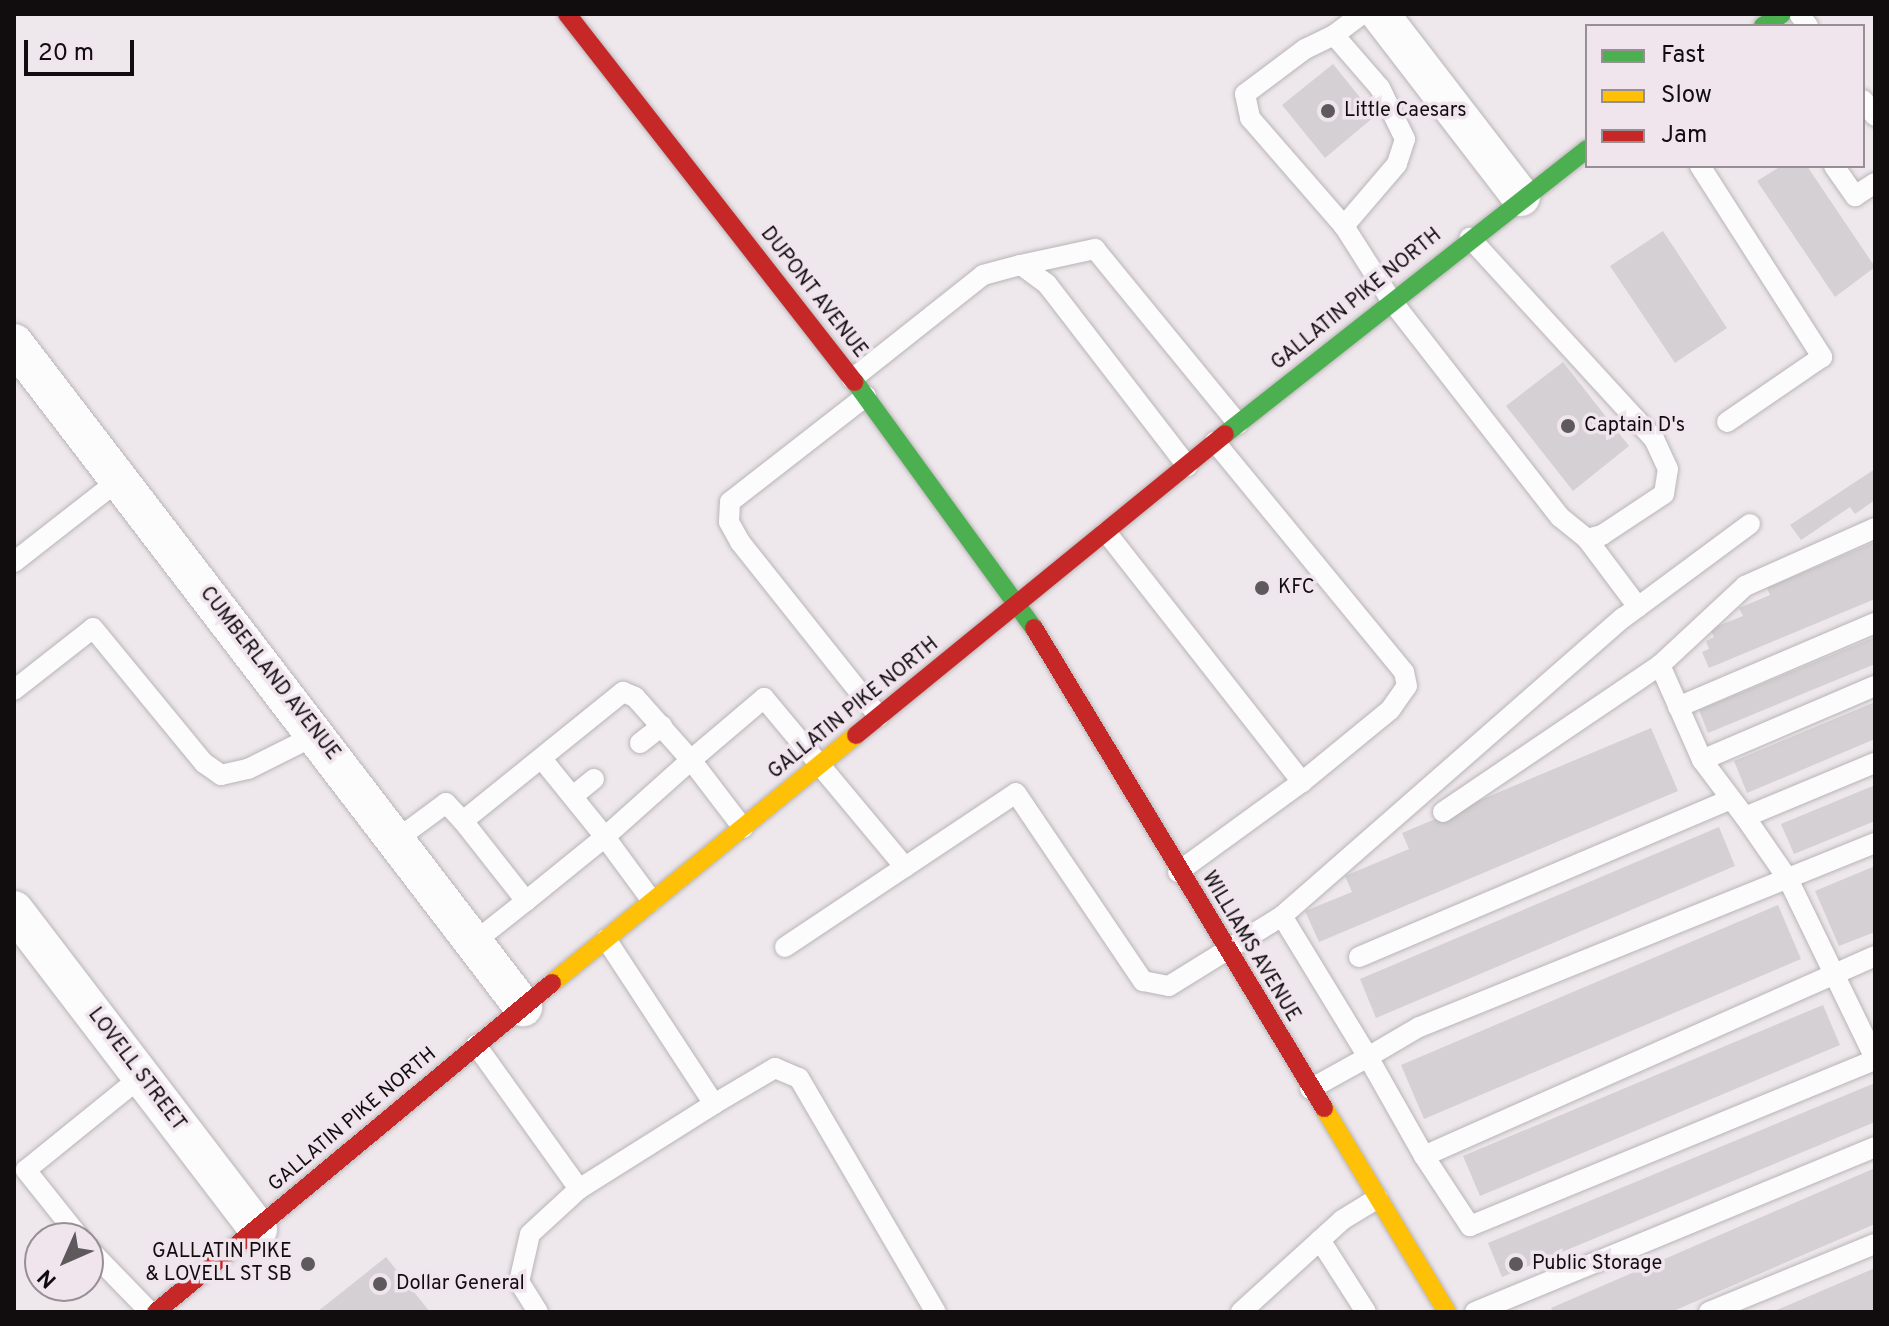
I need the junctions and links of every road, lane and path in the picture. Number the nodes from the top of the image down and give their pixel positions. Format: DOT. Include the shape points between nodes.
graph roads {
  1 [pos="567,14"];
  2 [pos="1362,14"];
  3 [pos="1380,14"];
  4 [pos="1334,35"];
  5 [pos="1585,150"];
  6 [pos="1701,168"];
  7 [pos="1835,168"];
  8 [pos="1875,183"];
  9 [pos="1521,197"];
  10 [pos="1344,226"];
  11 [pos="1470,238"];
  12 [pos="1021,265"];
  13 [pos="1391,300"];
  14 [pos="14,343"];
  15 [pos="852,379"];
  16 [pos="866,396"];
  17 [pos="1727,422"];
  18 [pos="1238,424"];
  19 [pos="1215,442"];
  20 [pos="1187,466"];
  21 [pos="119,480"];
  22 [pos="1750,524"];
  23 [pos="1875,528"];
  24 [pos="1106,532"];
  25 [pos="1587,539"];
  26 [pos="14,562"];
  27 [pos="1018,602"];
  28 [pos="1638,607"];
  29 [pos="1875,623"];
  30 [pos="1660,665"];
  31 [pos="1875,686"];
  32 [pos="14,690"];
  33 [pos="1678,707"];
  34 [pos="879,717"];
  35 [pos="662,726"];
  36 [pos="316,735"];
  37 [pos="640,743"];
  38 [pos="542,759"];
  39 [pos="691,760"];
  40 [pos="1702,760"];
  41 [pos="1875,763"];
  42 [pos="821,764"];
  43 [pos="594,779"];
  44 [pos="1302,782"];
  45 [pos="573,796"];
  46 [pos="1731,799"];
  47 [pos="1443,812"];
  48 [pos="1745,817"];
  49 [pos="463,821"];
  50 [pos="743,828"];
  51 [pos="605,837"];
  52 [pos="396,840"];
  53 [pos="1875,843"];
  54 [pos="905,867"];
  55 [pos="1178,872"];
  56 [pos="1788,879"];
  57 [pos="526,901"];
  58 [pos="652,901"];
  59 [pos="14,910"];
  60 [pos="1282,916"];
  61 [pos="606,939"];
  62 [pos="473,943"];
  63 [pos="785,947"];
  64 [pos="1226,949"];
  65 [pos="1875,956"];
  66 [pos="1359,957"];
  67 [pos="1835,973"];
  68 [pos="523,1007"];
  69 [pos="476,1045"];
  70 [pos="1368,1057"];
  71 [pos="1875,1059"];
  72 [pos="142,1076"];
  73 [pos="1310,1089"];
  74 [pos="714,1104"];
  75 [pos="1875,1147"];
  76 [pos="1424,1156"];
  77 [pos="579,1189"];
  78 [pos="1378,1198"];
  79 [pos="67,1222"];
  80 [pos="258,1229"];
  81 [pos="1320,1240"];
  82 [pos="1875,1244"];
  83 [pos="104,1265"];
  84 [pos="150,1312"];
  85 [pos="156,1312"];
  86 [pos="538,1312"];
  87 [pos="936,1312"];
  88 [pos="1241,1312"];
  89 [pos="1366,1312"];
  90 [pos="1447,1312"];
  91 [pos="1475,1312"];
  92 [pos="1709,1312"];
  1 -- 15 [label="main road, DUPONT AVENUE"];
  2 -- 4 [label="lane"];
  3 -- 9 [label="street"];
  4 -- 10 [label="lane" via="1380,88 1405,139 1397,164"];
  4 -- 10 [label="lane" via="1305,49 1245,94 1250,118"];
  5 -- 9 [label="main road, GALLATIN PIKE NORTH"];
  6 -- 17 [label="lane" via="1822,357"];
  7 -- 8 [label="lane" via="1855,196"];
  9 -- 11 [label="main road, GALLATIN PIKE NORTH"];
  10 -- 13 [label="lane"];
  11 -- 13 [label="main road, GALLATIN PIKE NORTH"];
  11 -- 25 [label="lane" via="1654,439 1668,469 1664,494 1602,535"];
  12 -- 15 [label="lane" via="983,275"];
  12 -- 18 [label="lane" via="1095,249"];
  12 -- 20 [label="lane" via="1047,284"];
  13 -- 18 [label="main road, GALLATIN PIKE NORTH"];
  13 -- 25 [label="lane" via="1560,517"];
  14 -- 21 [label="street, CUMBERLAND AVENUE"];
  15 -- 16 [label="main road, DUPONT AVENUE"];
  16 -- 27 [label="main road, DUPONT AVENUE"];
  16 -- 34 [label="lane" via="730,502 729,522"];
  18 -- 19 [label="main road, GALLATIN PIKE NORTH"];
  19 -- 20 [label="main road, GALLATIN PIKE NORTH"];
  19 -- 44 [label="lane" via="1404,672 1407,686 1390,710"];
  20 -- 24 [label="main road, GALLATIN PIKE NORTH"];
  21 -- 26 [label="lane"];
  21 -- 36 [label="street, CUMBERLAND AVENUE"];
  22 -- 28 [label="lane"];
  23 -- 30 [label="lane" via="1745,586"];
  24 -- 27 [label="main road, GALLATIN PIKE NORTH"];
  24 -- 44 [label="lane"];
  25 -- 28 [label="lane"];
  27 -- 34 [label="main road, GALLATIN PIKE NORTH"];
  27 -- 55 [label="main road, WILLIAMS AVENUE"];
  28 -- 60 [label="lane"];
  29 -- 33 [label="lane"];
  30 -- 33 [label="lane"];
  30 -- 47 [label="lane"];
  31 -- 40 [label="lane"];
  32 -- 36 [label="lane" via="93,628 204,763 221,775 248,769"];
  33 -- 40 [label="lane"];
  34 -- 42 [label="main road, GALLATIN PIKE NORTH"];
  35 -- 37 [label="lane"];
  35 -- 38 [label="lane" via="635,697 623,692"];
  35 -- 39 [label="lane"];
  36 -- 52 [label="street, CUMBERLAND AVENUE"];
  38 -- 45 [label="lane"];
  38 -- 49 [label="lane"];
  39 -- 42 [label="lane" via="764,698"];
  39 -- 50 [label="lane"];
  39 -- 51 [label="lane"];
  40 -- 46 [label="lane"];
  41 -- 48 [label="lane"];
  42 -- 50 [label="main road, GALLATIN PIKE NORTH"];
  42 -- 54 [label="lane"];
  43 -- 45 [label="lane"];
  44 -- 55 [label="lane"];
  45 -- 51 [label="lane"];
  46 -- 48 [label="lane"];
  46 -- 66 [label="lane"];
  48 -- 56 [label="lane"];
  49 -- 52 [label="lane" via="446,803"];
  49 -- 57 [label="lane"];
  50 -- 58 [label="main road, GALLATIN PIKE NORTH"];
  51 -- 57 [label="lane"];
  51 -- 58 [label="lane"];
  52 -- 62 [label="street, CUMBERLAND AVENUE"];
  53 -- 56 [label="lane"];
  54 -- 63 [label="lane"];
  54 -- 64 [label="lane" via="1016,793 1143,981 1169,986"];
  55 -- 64 [label="main road, WILLIAMS AVENUE"];
  56 -- 67 [label="lane"];
  56 -- 70 [label="lane" via="1419,1027"];
  57 -- 62 [label="lane"];
  58 -- 61 [label="main road, GALLATIN PIKE NORTH"];
  59 -- 72 [label="street, LOVELL STREET"];
  60 -- 64 [label="lane"];
  60 -- 70 [label="lane"];
  61 -- 68 [label="main road, GALLATIN PIKE NORTH"];
  61 -- 74 [label="lane"];
  62 -- 68 [label="street, CUMBERLAND AVENUE"];
  64 -- 73 [label="main road, WILLIAMS AVENUE"];
  65 -- 67 [label="lane"];
  67 -- 71 [label="lane"];
  67 -- 76 [label="lane"];
  68 -- 69 [label="main road, GALLATIN PIKE NORTH"];
  69 -- 77 [label="lane"];
  69 -- 80 [label="main road, GALLATIN PIKE NORTH"];
  70 -- 73 [label="lane"];
  70 -- 76 [label="lane"];
  71 -- 76 [label="lane" via="1470,1226"];
  72 -- 79 [label="lane" via="26,1170"];
  72 -- 80 [label="street, LOVELL STREET"];
  73 -- 78 [label="main road, WILLIAMS AVENUE"];
  74 -- 77 [label="lane"];
  74 -- 87 [label="lane" via="775,1068 799,1078"];
  75 -- 91 [label="lane"];
  77 -- 86 [label="lane" via="530,1234 519,1282"];
  78 -- 81 [label="lane"];
  78 -- 90 [label="main road, WILLIAMS AVENUE"];
  80 -- 85 [label="main road, GALLATIN PIKE NORTH"];
  81 -- 88 [label="lane"];
  81 -- 89 [label="lane"];
  82 -- 92 [label="lane"];
  83 -- 84 [label="lane"];
}
